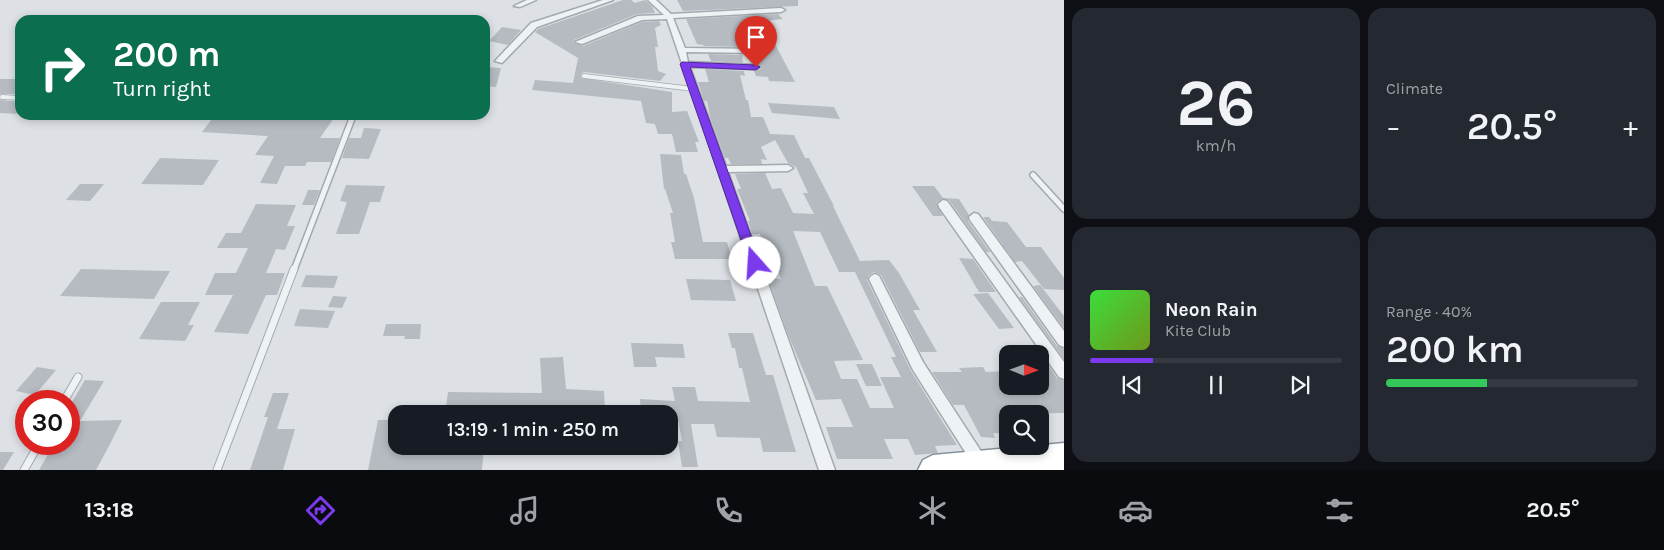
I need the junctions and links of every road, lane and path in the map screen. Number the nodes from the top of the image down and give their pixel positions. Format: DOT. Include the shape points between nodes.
graph roads {
  1 [pos="534,0"];
  2 [pos="610,0"];
  3 [pos="651,0"];
  4 [pos="518,6"];
  5 [pos="781,10"];
  6 [pos="670,17"];
  7 [pos="579,42"];
  8 [pos="681,50"];
  9 [pos="759,51"];
  10 [pos="499,61"];
  11 [pos="684,64"];
  12 [pos="756,67"];
  13 [pos="584,76"];
  14 [pos="693,89"];
  15 [pos="2,97"];
  16 [pos="15,98"];
  17 [pos="351,120"];
  18 [pos="788,168"];
  19 [pos="722,169"];
  20 [pos="1033,175"];
  21 [pos="943,204"];
  22 [pos="1064,209"];
  23 [pos="974,217"];
  24 [pos="874,279"];
  25 [pos="1064,341"];
  26 [pos="1064,373"];
  27 [pos="78,377"];
  28 [pos="70,390"];
  29 [pos="33,455"];
  30 [pos="1064,457"];
  31 [pos="982,465"];
  32 [pos="1021,466"];
  33 [pos="24,470"];
  34 [pos="217,470"];
  35 [pos="828,470"];
  36 [pos="933,470"];
  1 -- 4 [label="street"];
  2 -- 10 [label="street" via="534,25"];
  3 -- 6 [label="street" via="663,7"];
  5 -- 6 [label="street"];
  6 -- 7 [label="street" via="638,19"];
  6 -- 8 [label="street"];
  8 -- 9 [label="street"];
  8 -- 11 [label="street"];
  11 -- 12 [label="street"];
  11 -- 14 [label="street"];
  13 -- 14 [label="lane"];
  14 -- 19 [label="street"];
  15 -- 16 [label="lane"];
  17 -- 34 [label="lane"];
  18 -- 19 [label="street"];
  19 -- 35 [label="street"];
  20 -- 22 [label="lane"];
  21 -- 26 [label="street"];
  23 -- 25 [label="street"];
  24 -- 31 [label="street" via="918,366"];
  27 -- 28 [label="lane"];
  29 -- 33 [label="lane"];
  30 -- 32 [label="highway"];
  31 -- 32 [label="highway"];
  31 -- 36 [label="highway"];
}
